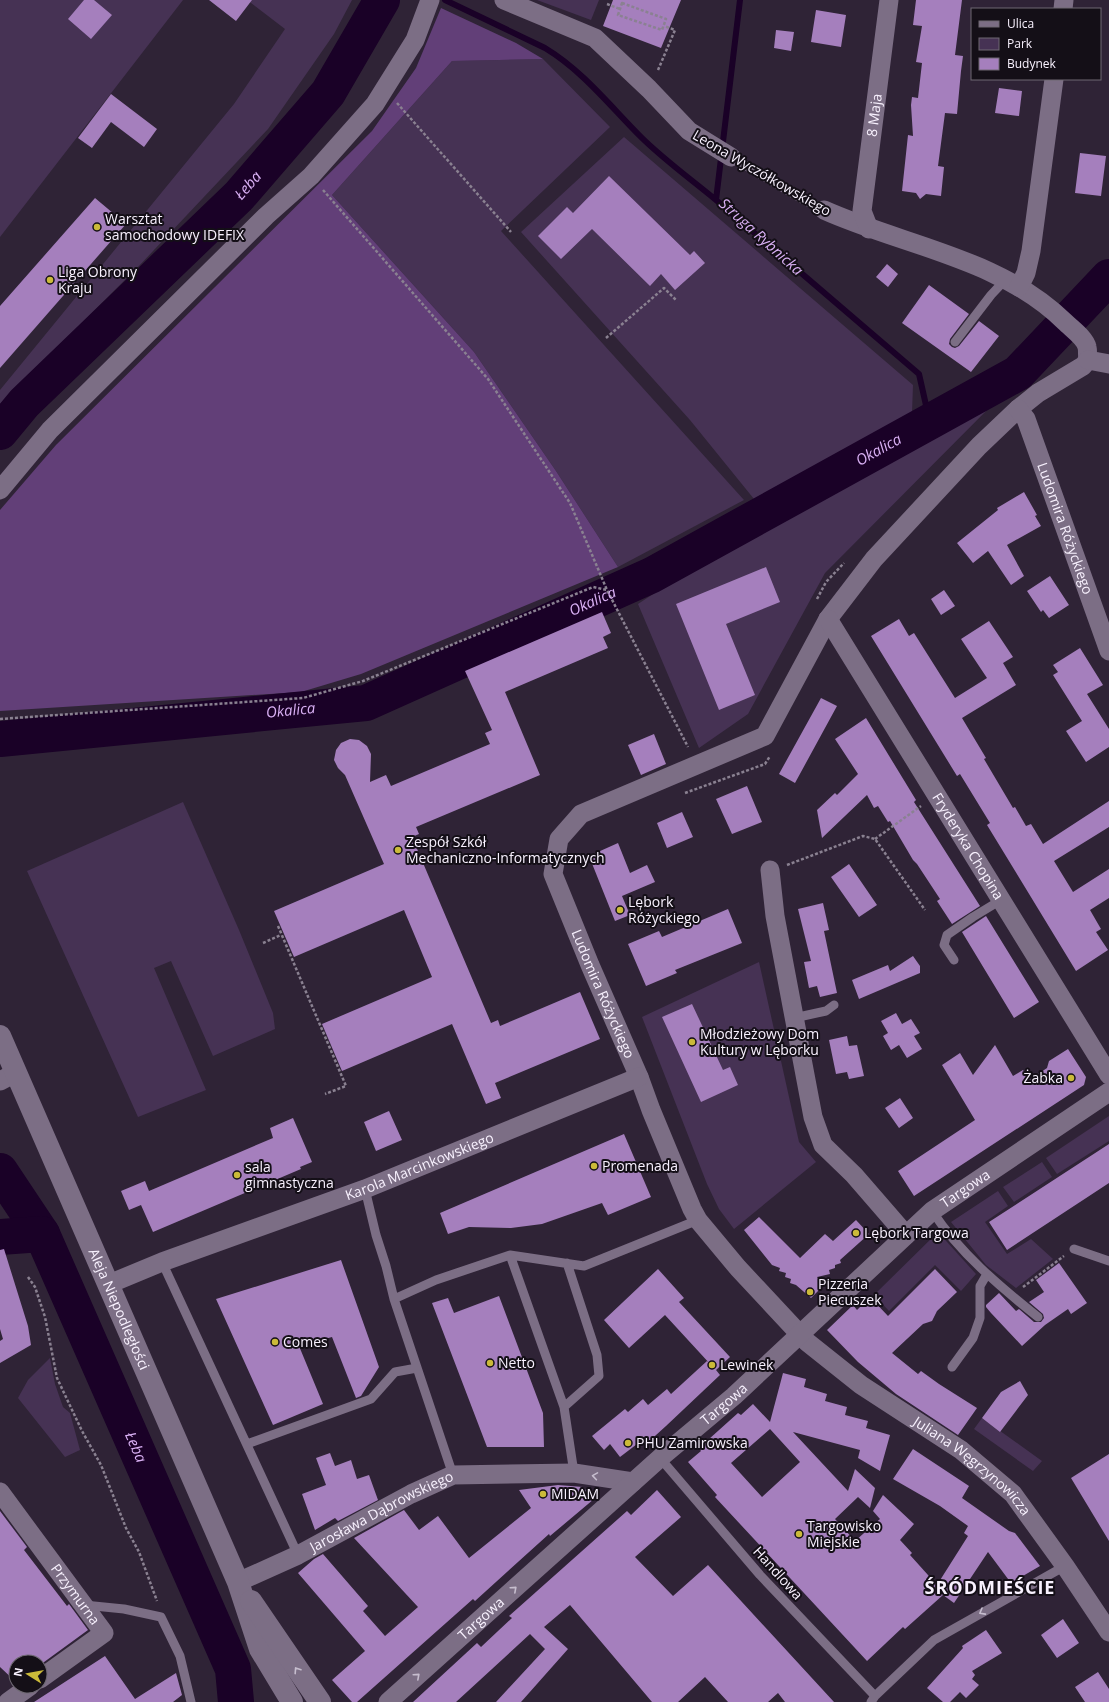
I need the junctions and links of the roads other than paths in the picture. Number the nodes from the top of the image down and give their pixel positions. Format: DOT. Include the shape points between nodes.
graph roads {
  1 [pos="504,0"];
  2 [pos="889,0"];
  3 [pos="430,1"];
  4 [pos="1054,80"];
  5 [pos="731,157"];
  6 [pos="824,210"];
  7 [pos="869,229"];
  8 [pos="1013,283"];
  9 [pos="955,342"];
  10 [pos="1088,360"];
  11 [pos="1109,364"];
  12 [pos="1018,409"];
  13 [pos="0,490"];
  14 [pos="828,619"];
  15 [pos="1109,651"];
  16 [pos="770,870"];
  17 [pos="1001,900"];
  18 [pos="954,960"];
  19 [pos="834,1005"];
  20 [pos="794,1018"];
  21 [pos="0,1036"];
  22 [pos="1109,1075"];
  23 [pos="8,1077"];
  24 [pos="639,1077"];
  25 [pos="1109,1092"];
  26 [pos="365,1189"];
  27 [pos="932,1211"];
  28 [pos="698,1220"];
  29 [pos="906,1235"];
  30 [pos="1074,1249"];
  31 [pos="510,1255"];
  32 [pos="1109,1261"];
  33 [pos="162,1262"];
  34 [pos="567,1263"];
  35 [pos="987,1274"];
  36 [pos="109,1284"];
  37 [pos="394,1299"];
  38 [pos="1038,1317"];
  39 [pos="800,1335"];
  40 [pos="417,1368"];
  41 [pos="952,1368"];
  42 [pos="564,1407"];
  43 [pos="247,1444"];
  44 [pos="660,1458"];
  45 [pos="574,1473"];
  46 [pos="453,1475"];
  47 [pos="633,1482"];
  48 [pos="0,1492"];
  49 [pos="298,1555"];
  50 [pos="1065,1566"];
  51 [pos="238,1582"];
  52 [pos="83,1605"];
  53 [pos="1109,1632"];
  54 [pos="48,1673"];
  55 [pos="19,1694"];
  56 [pos="0,1699"];
  57 [pos="873,1699"];
  58 [pos="3,1702"];
  59 [pos="8,1702"];
  60 [pos="191,1702"];
  61 [pos="292,1702"];
  62 [pos="320,1702"];
  63 [pos="388,1702"];
  1 -- 5 [label="street, Leona Wyczółkowskiego" via="594,38 649,89 689,131"];
  2 -- 7 [label="street, 8 Maja" via="862,211"];
  3 -- 13 [label="street" via="415,40 375,104 311,176 266,216 50,430"];
  4 -- 8 [label="street" via="1031,251 1026,273"];
  5 -- 6 [label="lane, Leona Wyczółkowskiego"];
  6 -- 7 [label="street, Leona Wyczółkowskiego"];
  7 -- 8 [label="street, Leona Wyczółkowskiego" via="966,262"];
  8 -- 9 [label="lane" via="991,295"];
  8 -- 10 [label="street, Leona Wyczółkowskiego" via="1056,314 1075,332 1087,347"];
  10 -- 11 [label="street"];
  10 -- 12 [label="street" via="1083,366 1038,393"];
  12 -- 14 [label="street" via="979,446 874,559"];
  12 -- 15 [label="street, Ludomira Różyckiego" via="1026,419"];
  14 -- 17 [label="street, Fryderyka Chopina"];
  14 -- 24 [label="street, Ludomira Różyckiego" via="769,743 697,765 581,814 559,839 553,874"];
  16 -- 20 [label="street" via="774,916"];
  17 -- 18 [label="lane" via="947,935 944,944"];
  17 -- 22 [label="street, Fryderyka Chopina"];
  19 -- 20 [label="lane" via="826,1011"];
  20 -- 29 [label="street" via="812,1117 823,1145 854,1175"];
  21 -- 23 [label="main road, Aleja Niepodległości"];
  23 -- 36 [label="main road, Aleja Niepodległości"];
  24 -- 26 [label="street, Karola Marcinkowskiego"];
  24 -- 28 [label="street, Ludomira Różyckiego"];
  25 -- 27 [label="street, Targowa"];
  26 -- 33 [label="street, Karola Marcinkowskiego"];
  26 -- 37 [label="lane"];
  27 -- 29 [label="street, Targowa"];
  27 -- 35 [label="lane"];
  28 -- 34 [label="lane" via="584,1266"];
  28 -- 39 [label="street, Ludomira Różyckiego"];
  29 -- 39 [label="street, Targowa"];
  30 -- 32 [label="lane"];
  31 -- 34 [label="lane"];
  31 -- 37 [label="lane" via="436,1280"];
  31 -- 42 [label="lane"];
  33 -- 36 [label="street, Karola Marcinkowskiego"];
  33 -- 43 [label="lane"];
  34 -- 42 [label="lane" via="597,1355 599,1376"];
  35 -- 38 [label="lane"];
  35 -- 41 [label="lane" via="980,1286 980,1318 973,1338"];
  36 -- 51 [label="main road, Aleja Niepodległości"];
  37 -- 40 [label="lane"];
  39 -- 44 [label="street, Targowa" via="734,1396"];
  39 -- 50 [label="street, Juliana Węgrzynowicza" via="860,1385 960,1450 1013,1494"];
  40 -- 43 [label="lane" via="395,1372 371,1400"];
  40 -- 46 [label="lane"];
  42 -- 45 [label="lane"];
  43 -- 49 [label="lane"];
  44 -- 47 [label="street, Targowa"];
  44 -- 57 [label="lane, Handlowa" via="760,1575"];
  45 -- 46 [label="street, Jarosława Dąbrowskiego"];
  47 -- 45 [label="street, Jarosława Dąbrowskiego, one-way"];
  46 -- 49 [label="street, Jarosława Dąbrowskiego" via="411,1494"];
  63 -- 47 [label="street, Targowa, one-way"];
  48 -- 52 [label="street, Przymurna"];
  49 -- 51 [label="street, Jarosława Dąbrowskiego"];
  50 -- 53 [label="street, Juliana Węgrzynowicza"];
  50 -- 57 [label="lane, one-way" via="934,1640"];
  51 -- 61 [label="main road, Aleja Niepodległości" via="260,1648"];
  62 -- 51 [label="main road, Aleja Niepodległości, one-way"];
  52 -- 54 [label="street, Przymurna" via="104,1633"];
  52 -- 60 [label="lane" via="124,1609 161,1617 180,1656"];
  55 -- 59 [label="street"];
  56 -- 58 [label="street"];
}
